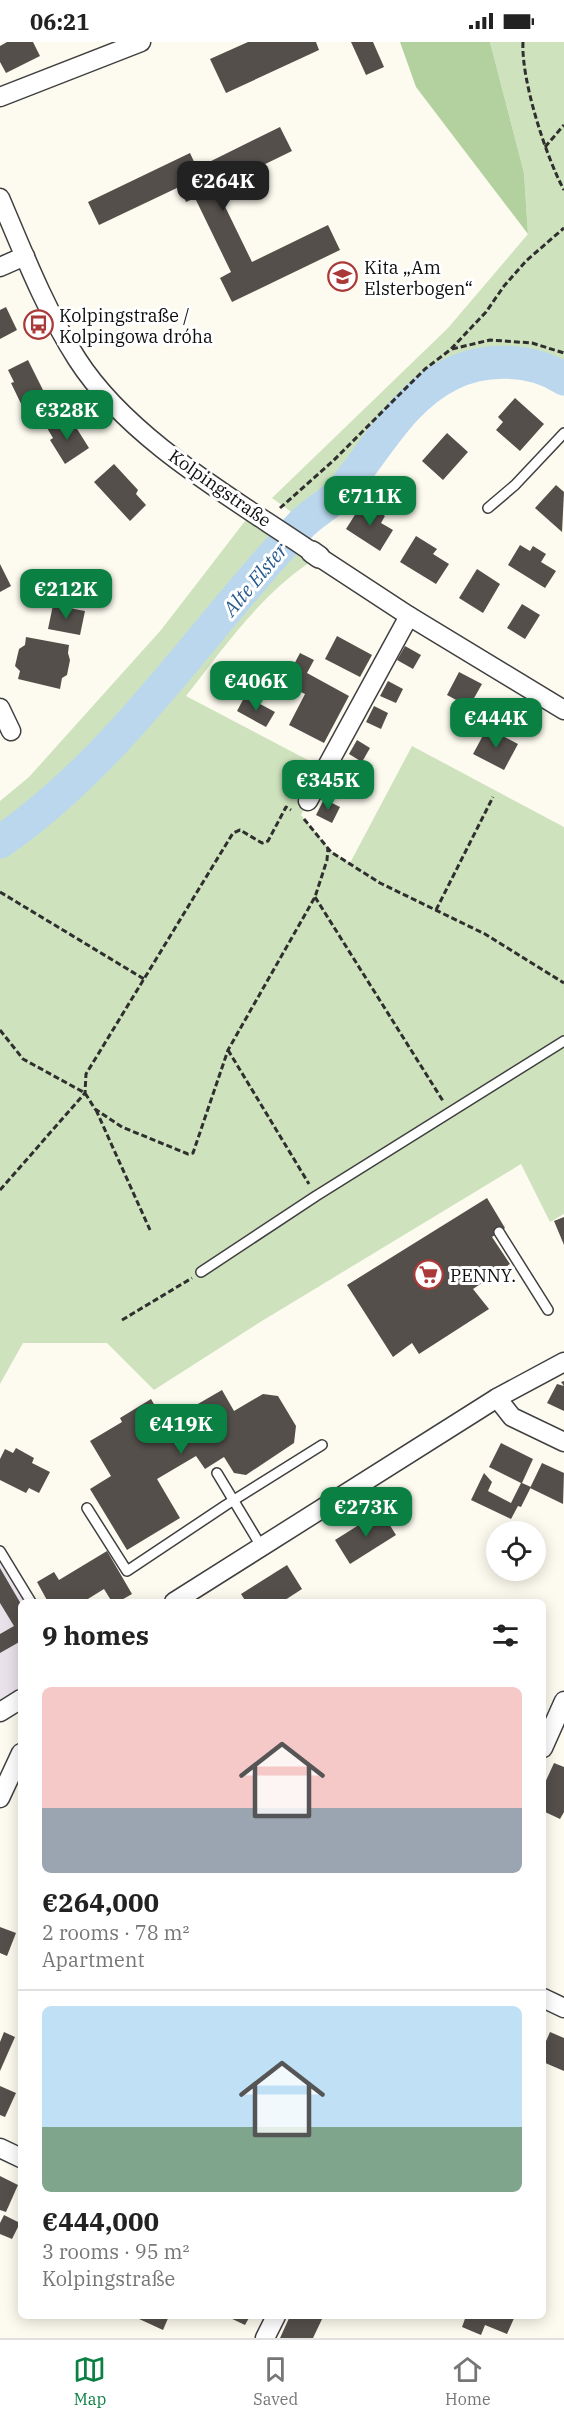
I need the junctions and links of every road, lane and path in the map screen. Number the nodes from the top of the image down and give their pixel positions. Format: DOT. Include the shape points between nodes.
graph roads {
  1 [pos="141,42"];
  2 [pos="522,43"];
  3 [pos="122,47"];
  4 [pos="0,97"];
  5 [pos="564,125"];
  6 [pos="546,147"];
  7 [pos="564,190"];
  8 [pos="0,198"];
  9 [pos="564,228"];
  10 [pos="25,256"];
  11 [pos="0,267"];
  12 [pos="450,350"];
  13 [pos="564,353"];
  14 [pos="564,433"];
  15 [pos="488,508"];
  16 [pos="266,521"];
  17 [pos="409,616"];
  18 [pos="0,708"];
  19 [pos="564,710"];
  20 [pos="11,731"];
  21 [pos="493,797"];
  22 [pos="305,808"];
  23 [pos="328,848"];
  24 [pos="0,892"];
  25 [pos="315,897"];
  26 [pos="436,910"];
  27 [pos="144,979"];
  28 [pos="564,983"];
  29 [pos="0,1030"];
  30 [pos="564,1041"];
  31 [pos="228,1050"];
  32 [pos="85,1093"];
  33 [pos="95,1109"];
  34 [pos="450,1113"];
  35 [pos="0,1190"];
  36 [pos="316,1196"];
  37 [pos="150,1230"];
  38 [pos="499,1232"];
  39 [pos="201,1272"];
  40 [pos="548,1310"];
  41 [pos="122,1320"];
  42 [pos="564,1362"];
  43 [pos="497,1398"];
  44 [pos="564,1442"];
  45 [pos="322,1445"];
  46 [pos="217,1473"];
  47 [pos="233,1500"];
  48 [pos="87,1508"];
  49 [pos="261,1546"];
  50 [pos="0,1551"];
  51 [pos="29,1599"];
  52 [pos="179,1599"];
  53 [pos="18,1701"];
  54 [pos="564,1701"];
  55 [pos="0,1712"];
  56 [pos="546,1741"];
  57 [pos="18,1759"];
  58 [pos="0,1798"];
  59 [pos="546,1999"];
  60 [pos="564,2008"];
  61 [pos="0,2148"];
  62 [pos="18,2157"];
  63 [pos="274,2319"];
  64 [pos="265,2338"];
  1 -- 3 [label="street"];
  2 -- 6 [label="path" via="531,97"];
  3 -- 4 [label="street"];
  5 -- 6 [label="path"];
  6 -- 7 [label="path"];
  8 -- 10 [label="street, Kolpingstraße"];
  9 -- 12 [label="path" via="526,261"];
  10 -- 11 [label="street"];
  10 -- 16 [label="street, Kolpingstraße" via="57,325 93,381 128,418 191,470"];
  12 -- 13 [label="path" via="490,340 532,343"];
  12 -- 16 [label="path" via="425,369"];
  14 -- 15 [label="lane"];
  16 -- 17 [label="street, Kolpingstraße"];
  17 -- 19 [label="street, Kolpingstraße"];
  17 -- 22 [label="street"];
  18 -- 20 [label="street"];
  21 -- 26 [label="path"];
  22 -- 23 [label="path"];
  22 -- 27 [label="path" via="286,807 268,841 262,843 240,830 233,832"];
  23 -- 25 [label="path"];
  23 -- 26 [label="path" via="380,883"];
  24 -- 27 [label="path"];
  25 -- 31 [label="path"];
  25 -- 34 [label="path"];
  26 -- 28 [label="path" via="485,934"];
  27 -- 32 [label="path" via="86,1074"];
  29 -- 32 [label="path" via="23,1059"];
  30 -- 34 [label="lane"];
  31 -- 33 [label="path" via="193,1153 122,1127"];
  31 -- 36 [label="path"];
  32 -- 33 [label="path"];
  32 -- 35 [label="path"];
  33 -- 37 [label="path"];
  34 -- 36 [label="lane"];
  36 -- 39 [label="lane"];
  38 -- 40 [label="lane"];
  39 -- 41 [label="path"];
  42 -- 43 [label="street"];
  43 -- 44 [label="street" via="512,1417"];
  43 -- 49 [label="street"];
  45 -- 47 [label="lane"];
  46 -- 47 [label="lane"];
  47 -- 48 [label="lane" via="128,1571"];
  47 -- 49 [label="lane"];
  49 -- 52 [label="street"];
  50 -- 51 [label="lane"];
  53 -- 55 [label="street"];
  54 -- 56 [label="street"];
  57 -- 58 [label="street"];
  59 -- 60 [label="street"];
  61 -- 62 [label="street"];
  63 -- 64 [label="street"];
}
